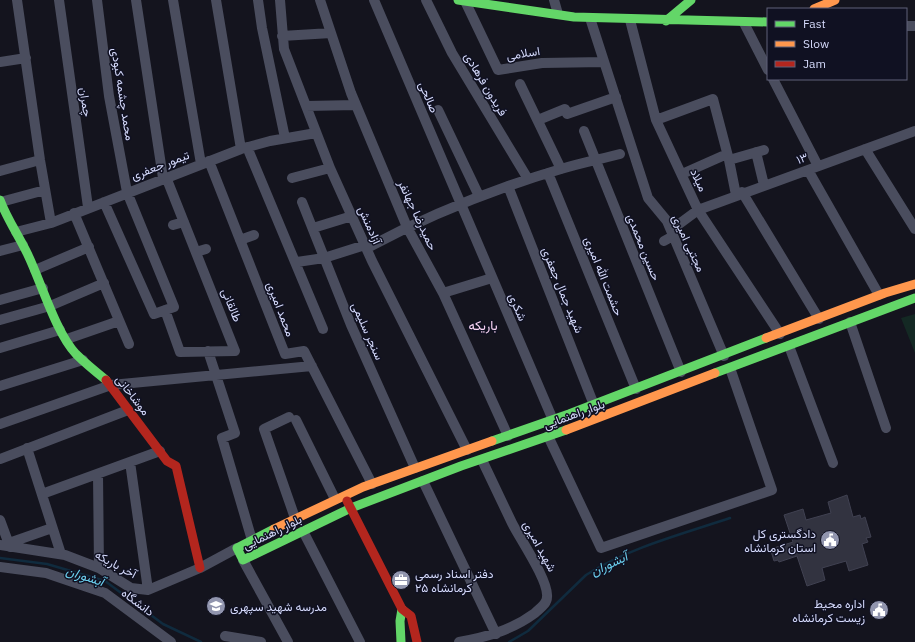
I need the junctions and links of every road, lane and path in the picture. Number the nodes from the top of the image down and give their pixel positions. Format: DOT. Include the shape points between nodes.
graph roads {
  1 [pos="17,0"];
  2 [pos="59,0"];
  3 [pos="97,0"];
  4 [pos="136,0"];
  5 [pos="173,0"];
  6 [pos="216,0"];
  7 [pos="258,0"];
  8 [pos="280,0"];
  9 [pos="320,0"];
  10 [pos="374,0"];
  11 [pos="426,0"];
  12 [pos="554,0"];
  13 [pos="691,0"];
  14 [pos="835,0"];
  15 [pos="462,1"];
  16 [pos="489,3"];
  17 [pos="816,8"];
  18 [pos="558,14"];
  19 [pos="590,18"];
  20 [pos="630,20"];
  21 [pos="666,21"];
  22 [pos="767,22"];
  23 [pos="744,23"];
  24 [pos="331,33"];
  25 [pos="282,36"];
  26 [pos="26,58"];
  27 [pos="0,62"];
  28 [pos="604,62"];
  29 [pos="767,68"];
  30 [pos="774,80"];
  31 [pos="520,84"];
  32 [pos="616,97"];
  33 [pos="356,105"];
  34 [pos="306,106"];
  35 [pos="438,110"];
  36 [pos="538,120"];
  37 [pos="656,120"];
  38 [pos="584,131"];
  39 [pos="915,131"];
  40 [pos="316,133"];
  41 [pos="285,138"];
  42 [pos="244,148"];
  43 [pos="865,149"];
  44 [pos="620,154"];
  45 [pos="728,157"];
  46 [pos="40,160"];
  47 [pos="595,160"];
  48 [pos="205,162"];
  49 [pos="818,166"];
  50 [pos="330,168"];
  51 [pos="561,169"];
  52 [pos="808,170"];
  53 [pos="0,171"];
  54 [pos="548,173"];
  55 [pos="682,174"];
  56 [pos="164,178"];
  57 [pos="292,178"];
  58 [pos="528,179"];
  59 [pos="764,185"];
  60 [pos="508,186"];
  61 [pos="45,190"];
  62 [pos="127,192"];
  63 [pos="739,194"];
  64 [pos="479,196"];
  65 [pos="104,202"];
  66 [pos="302,202"];
  67 [pos="1,203"];
  68 [pos="460,203"];
  69 [pos="88,207"];
  70 [pos="698,210"];
  71 [pos="74,213"];
  72 [pos="352,216"];
  73 [pos="184,222"];
  74 [pos="51,223"];
  75 [pos="173,225"];
  76 [pos="407,226"];
  77 [pos="313,228"];
  78 [pos="915,229"];
  79 [pos="16,232"];
  80 [pos="254,235"];
  81 [pos="670,236"];
  82 [pos="240,240"];
  83 [pos="23,245"];
  84 [pos="366,246"];
  85 [pos="89,247"];
  86 [pos="0,251"];
  87 [pos="324,258"];
  88 [pos="297,262"];
  89 [pos="35,270"];
  90 [pos="492,278"];
  91 [pos="104,283"];
  92 [pos="915,284"];
  93 [pos="43,288"];
  94 [pos="443,293"];
  95 [pos="880,295"];
  96 [pos="915,298"];
  97 [pos="0,300"];
  98 [pos="50,306"];
  99 [pos="170,308"];
  100 [pos="819,319"];
  101 [pos="0,320"];
  102 [pos="119,320"];
  103 [pos="850,322"];
  104 [pos="323,329"];
  105 [pos="60,330"];
  106 [pos="780,334"];
  107 [pos="66,340"];
  108 [pos="129,344"];
  109 [pos="789,346"];
  110 [pos="0,348"];
  111 [pos="208,351"];
  112 [pos="724,356"];
  113 [pos="83,360"];
  114 [pos="312,366"];
  115 [pos="730,368"];
  116 [pos="681,372"];
  117 [pos="216,376"];
  118 [pos="111,385"];
  119 [pos="0,386"];
  120 [pos="636,389"];
  121 [pos="594,405"];
  122 [pos="128,410"];
  123 [pos="553,420"];
  124 [pos="0,424"];
  125 [pos="886,428"];
  126 [pos="508,436"];
  127 [pos="548,436"];
  128 [pos="27,448"];
  129 [pos="467,450"];
  130 [pos="160,451"];
  131 [pos="0,459"];
  132 [pos="482,460"];
  133 [pos="130,462"];
  134 [pos="833,463"];
  135 [pos="415,468"];
  136 [pos="98,474"];
  137 [pos="423,482"];
  138 [pos="372,484"];
  139 [pos="42,494"];
  140 [pos="340,497"];
  141 [pos="351,508"];
  142 [pos="295,518"];
  143 [pos="0,520"];
  144 [pos="52,528"];
  145 [pos="302,531"];
  146 [pos="252,540"];
  147 [pos="6,545"];
  148 [pos="237,548"];
  149 [pos="61,554"];
  150 [pos="243,560"];
  151 [pos="0,567"];
  152 [pos="99,568"];
  153 [pos="200,568"];
  154 [pos="148,590"];
  155 [pos="402,610"];
  156 [pos="496,634"];
  157 [pos="225,636"];
  158 [pos="169,641"];
  159 [pos="261,642"];
  160 [pos="288,642"];
  161 [pos="360,642"];
  162 [pos="400,642"];
  163 [pos="417,642"];
  164 [pos="459,642"];
  1 -- 26 [label="street"];
  2 -- 69 [label="street, چمران"];
  3 -- 62 [label="street, محمد چشمه کبودی" via="109,96"];
  4 -- 56 [label="street, طالقانی"];
  5 -- 48 [label="street, محمد امیری"];
  6 -- 42 [label="street"];
  7 -- 41 [label="street"];
  8 -- 25 [label="street, آزادمنش"];
  9 -- 24 [label="street, حمیدرضا جهانفر"];
  10 -- 68 [label="street, صالحی"];
  11 -- 58 [label="street, فریدون فرهادی" via="452,53"];
  12 -- 18 [label="street"];
  13 -- 21 [label="main road"];
  14 -- 17 [label="main road"];
  15 -- 16 [label="main road"];
  15 -- 28 [label="street, اسلامی" via="498,70 542,63"];
  16 -- 18 [label="main road"];
  18 -- 19 [label="main road"];
  19 -- 20 [label="main road"];
  19 -- 28 [label="street, مجتبی امیری"];
  20 -- 21 [label="main road"];
  20 -- 37 [label="street, میلاد"];
  21 -- 23 [label="main road"];
  22 -- 23 [label="main road"];
  23 -- 29 [label="street"];
  24 -- 25 [label="street"];
  24 -- 33 [label="street, حمیدرضا جهانفر"];
  25 -- 34 [label="street, آزادمنش" via="284,49"];
  26 -- 27 [label="street"];
  26 -- 46 [label="street"];
  28 -- 32 [label="street, مجتبی امیری"];
  30 -- 49 [label="street"];
  31 -- 36 [label="street"];
  32 -- 36 [label="street" via="567,114 565,109"];
  32 -- 81 [label="street, مجتبی امیری" via="648,198 667,221"];
  33 -- 34 [label="street"];
  33 -- 76 [label="street, حمیدرضا جهانفر"];
  34 -- 40 [label="street, آزادمنش"];
  35 -- 64 [label="street"];
  36 -- 51 [label="street"];
  37 -- 45 [label="street" via="713,99"];
  37 -- 55 [label="street, میلاد"];
  38 -- 47 [label="street, حسین محمدی"];
  39 -- 43 [label="street, ۱۳"];
  40 -- 41 [label="street, تیمور جعفری"];
  40 -- 50 [label="street, آزادمنش"];
  41 -- 42 [label="street, تیمور جعفری"];
  42 -- 48 [label="street, تیمور جعفری"];
  42 -- 88 [label="street"];
  43 -- 49 [label="street, ۱۳"];
  43 -- 78 [label="street"];
  44 -- 47 [label="street"];
  45 -- 55 [label="street"];
  45 -- 59 [label="street" via="760,151"];
  45 -- 63 [label="street"];
  46 -- 53 [label="street"];
  46 -- 61 [label="street"];
  47 -- 51 [label="street"];
  47 -- 116 [label="street, حسین محمدی"];
  48 -- 56 [label="street, تیمور جعفری"];
  48 -- 82 [label="street, محمد امیری"];
  49 -- 52 [label="street, ۱۳"];
  50 -- 57 [label="street"];
  50 -- 72 [label="street, آزادمنش"];
  51 -- 54 [label="street"];
  52 -- 59 [label="street, ۱۳"];
  52 -- 95 [label="street"];
  54 -- 58 [label="street"];
  54 -- 120 [label="street, حشمت الله امیری"];
  55 -- 70 [label="street, میلاد"];
  56 -- 62 [label="street, تیمور جعفری"];
  56 -- 73 [label="street, طالقانی"];
  58 -- 60 [label="street"];
  59 -- 63 [label="street, ۱۳"];
  60 -- 64 [label="street"];
  60 -- 121 [label="street, شهید جمال جعفری"];
  61 -- 67 [label="street"];
  61 -- 74 [label="street"];
  62 -- 65 [label="street, تیمور جعفری"];
  62 -- 99 [label="street, محمد چشمه کبودی"];
  63 -- 70 [label="street, ۱۳"];
  63 -- 100 [label="street"];
  64 -- 68 [label="street"];
  65 -- 69 [label="street, تیمور جعفری"];
  65 -- 99 [label="street" via="154,314"];
  66 -- 77 [label="street, سنجر سلیمی"];
  67 -- 79 [label="main road, موشاخانی"];
  68 -- 76 [label="street"];
  68 -- 90 [label="street, شکری"];
  69 -- 71 [label="street, تیمور جعفری"];
  70 -- 81 [label="street, ۱۳"];
  70 -- 106 [label="street, میلاد"];
  71 -- 74 [label="street, تیمور جعفری"];
  71 -- 85 [label="street"];
  72 -- 77 [label="street"];
  72 -- 84 [label="street, آزادمنش"];
  73 -- 75 [label="street"];
  73 -- 111 [label="street, طالقانی" via="201,250 235,351"];
  74 -- 79 [label="street, تیمور جعفری"];
  76 -- 84 [label="street"];
  76 -- 94 [label="street, حمیدرضا جهانفر"];
  77 -- 87 [label="street, سنجر سلیمی"];
  79 -- 83 [label="main road, موشاخانی"];
  80 -- 82 [label="street"];
  81 -- 112 [label="street, مجتبی امیری"];
  82 -- 114 [label="street, محمد امیری" via="285,354 304,351"];
  83 -- 86 [label="street"];
  83 -- 89 [label="main road, موشاخانی"];
  84 -- 87 [label="street"];
  84 -- 129 [label="street, آزادمنش"];
  85 -- 89 [label="street"];
  85 -- 91 [label="street"];
  87 -- 88 [label="street"];
  87 -- 135 [label="street, سنجر سلیمی" via="350,325"];
  88 -- 104 [label="street"];
  89 -- 93 [label="main road, موشاخانی"];
  90 -- 94 [label="street"];
  90 -- 123 [label="street, شکری"];
  91 -- 98 [label="street"];
  91 -- 102 [label="street"];
  92 -- 95 [label="main road, بلوار راهنمایی"];
  93 -- 97 [label="street"];
  93 -- 98 [label="main road, موشاخانی"];
  94 -- 126 [label="street, حمیدرضا جهانفر"];
  95 -- 100 [label="main road, بلوار راهنمایی"];
  96 -- 103 [label="main road, بلوار راهنمایی"];
  98 -- 101 [label="street"];
  98 -- 105 [label="main road, موشاخانی"];
  99 -- 111 [label="street, طالقانی" via="180,352"];
  100 -- 106 [label="main road, بلوار راهنمایی"];
  102 -- 107 [label="street"];
  102 -- 108 [label="street"];
  103 -- 109 [label="main road, بلوار راهنمایی"];
  103 -- 125 [label="street"];
  105 -- 107 [label="main road, موشاخانی"];
  105 -- 110 [label="street"];
  106 -- 112 [label="main road, بلوار راهنمایی"];
  107 -- 113 [label="main road, موشاخانی"];
  109 -- 115 [label="main road, بلوار راهنمایی"];
  109 -- 134 [label="street"];
  111 -- 117 [label="street"];
  112 -- 116 [label="main road, بلوار راهنمایی"];
  113 -- 118 [label="main road, موشاخانی"];
  113 -- 119 [label="street"];
  114 -- 117 [label="street"];
  114 -- 138 [label="street, محمد امیری"];
  115 -- 127 [label="main road, بلوار راهنمایی"];
  115 -- 127 [label="street" via="772,490 601,548"];
  116 -- 120 [label="main road, بلوار راهنمایی"];
  117 -- 118 [label="street"];
  117 -- 146 [label="street" via="234,433 222,438"];
  118 -- 122 [label="main road, موشاخانی"];
  118 -- 124 [label="street"];
  120 -- 121 [label="main road, بلوار راهنمایی"];
  121 -- 123 [label="main road, بلوار راهنمایی"];
  122 -- 128 [label="street"];
  122 -- 130 [label="main road, موشاخانی"];
  123 -- 126 [label="main road, بلوار راهنمایی"];
  126 -- 129 [label="main road, بلوار راهنمایی"];
  127 -- 132 [label="main road, بلوار راهنمایی"];
  128 -- 131 [label="street"];
  128 -- 139 [label="street"];
  129 -- 135 [label="main road, بلوار راهنمایی"];
  130 -- 133 [label="street"];
  130 -- 153 [label="main road, موشاخانی" via="167,462 176,466"];
  132 -- 137 [label="main road, بلوار راهنمایی"];
  132 -- 156 [label="street, شهید امیری" via="546,584 548,593 541,608 515,626"];
  133 -- 136 [label="street"];
  133 -- 154 [label="street"];
  135 -- 138 [label="main road, بلوار راهنمایی"];
  136 -- 139 [label="street"];
  136 -- 152 [label="street"];
  137 -- 141 [label="main road, بلوار راهنمایی"];
  137 -- 156 [label="street"];
  138 -- 140 [label="main road, بلوار راهنمایی"];
  139 -- 144 [label="street"];
  140 -- 141 [label="main road"];
  140 -- 142 [label="main road, بلوار راهنمایی"];
  140 -- 142 [label="street" via="292,419 264,429"];
  141 -- 145 [label="main road, بلوار راهنمایی"];
  141 -- 155 [label="main road"];
  142 -- 146 [label="main road, بلوار راهنمایی"];
  143 -- 147 [label="street"];
  144 -- 147 [label="street"];
  144 -- 149 [label="street"];
  145 -- 150 [label="main road, بلوار راهنمایی"];
  145 -- 161 [label="street"];
  146 -- 148 [label="main road, بلوار راهنمایی"];
  147 -- 149 [label="street, آخر باریکه"];
  148 -- 150 [label="main road, بلوار راهنمایی"];
  148 -- 153 [label="street, آخر باریکه"];
  149 -- 152 [label="street, آخر باریکه"];
  150 -- 160 [label="street"];
  151 -- 158 [label="street, دانشگاه" via="46,573 105,593"];
  152 -- 154 [label="street, آخر باریکه" via="131,588"];
  153 -- 154 [label="street, آخر باریکه"];
  155 -- 162 [label="main road"];
  155 -- 163 [label="main road" via="411,616"];
  156 -- 164 [label="street, شهید امیری"];
  157 -- 159 [label="street"];
}
